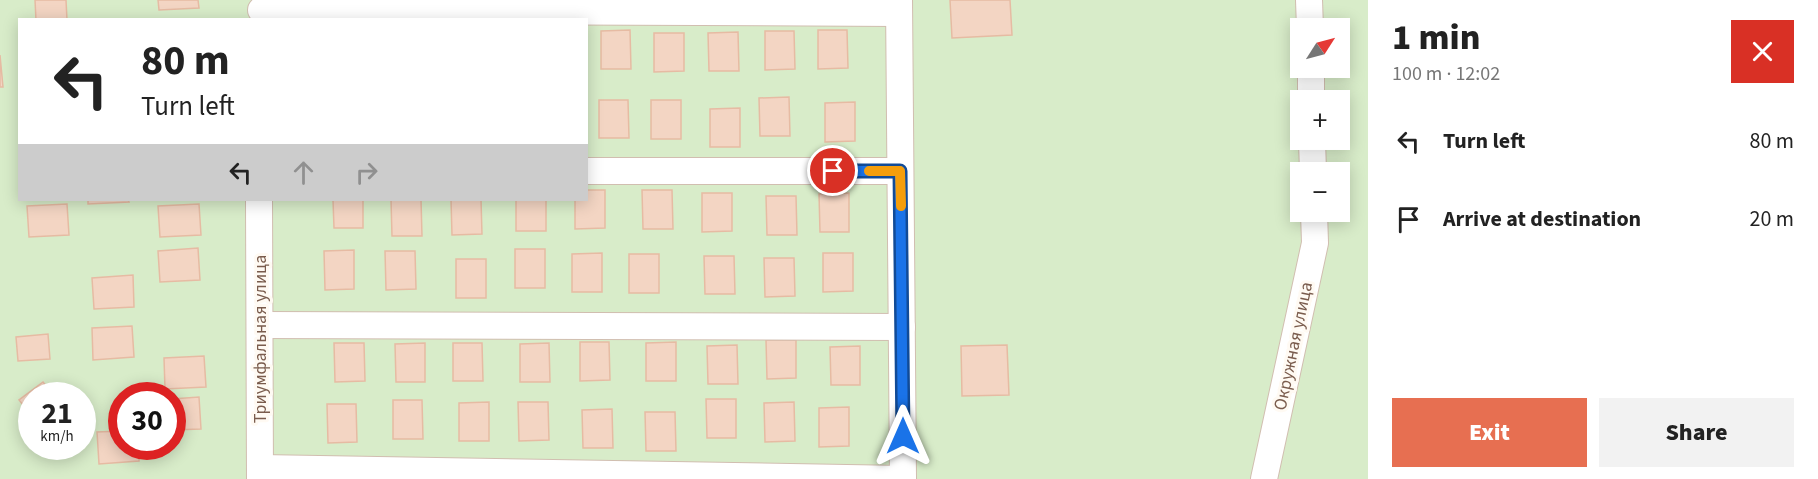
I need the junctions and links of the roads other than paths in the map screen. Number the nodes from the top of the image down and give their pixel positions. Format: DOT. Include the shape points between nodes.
graph roads {
  1 [pos="1309,0"];
  2 [pos="899,6"];
  3 [pos="261,10"];
  4 [pos="1310,18"];
  5 [pos="588,171"];
  6 [pos="900,171"];
  7 [pos="259,201"];
  8 [pos="1314,222"];
  9 [pos="260,325"];
  10 [pos="902,327"];
  11 [pos="260,473"];
  12 [pos="903,479"];
  13 [pos="1264,479"];
  1 -- 4 [label="street"];
  2 -- 3 [label="street"];
  2 -- 6 [label="street"];
  5 -- 6 [label="street"];
  6 -- 10 [label="street"];
  7 -- 9 [label="street, Триумфальная улица"];
  8 -- 13 [label="street, Окружная улица" via="1315,243"];
  9 -- 10 [label="street"];
  9 -- 11 [label="street, Триумфальная улица"];
  10 -- 12 [label="street"];
  11 -- 12 [label="street"];
}
